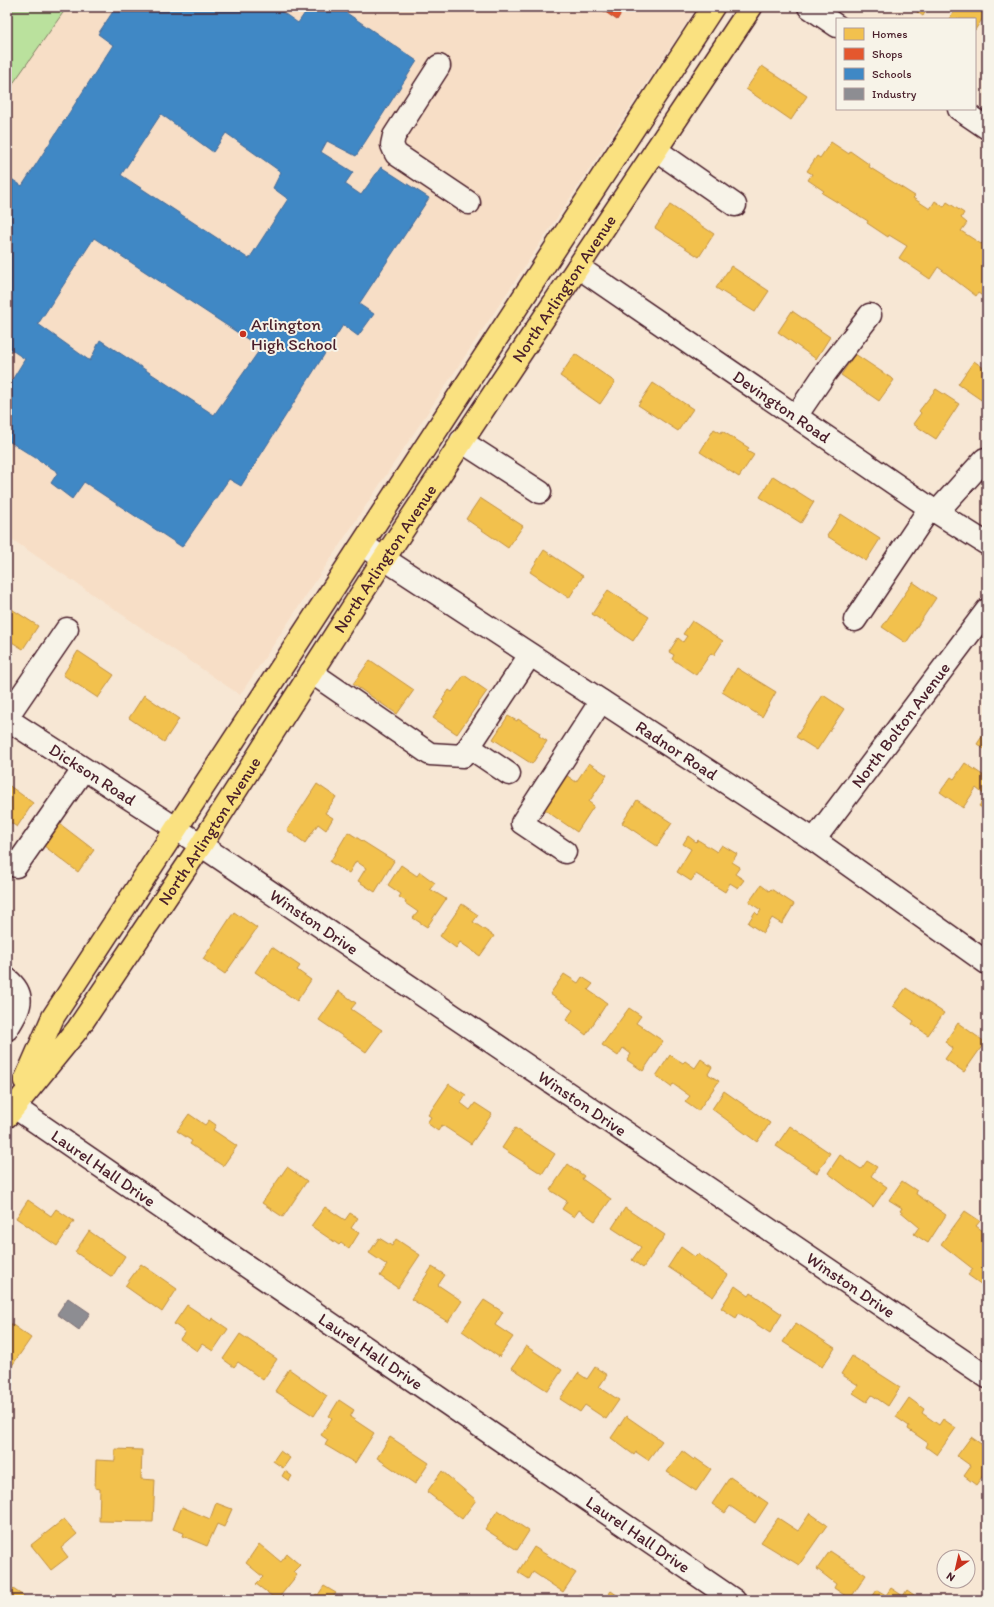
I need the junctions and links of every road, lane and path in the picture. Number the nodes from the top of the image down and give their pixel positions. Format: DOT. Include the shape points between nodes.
graph roads {
  1 [pos="713,7"];
  2 [pos="751,7"];
  3 [pos="809,7"];
  4 [pos="836,25"];
  5 [pos="439,66"];
  6 [pos="960,110"];
  7 [pos="987,128"];
  8 [pos="656,150"];
  9 [pos="469,203"];
  10 [pos="735,205"];
  11 [pos="578,267"];
  12 [pos="870,315"];
  13 [pos="796,416"];
  14 [pos="461,441"];
  15 [pos="987,460"];
  16 [pos="540,492"];
  17 [pos="933,510"];
  18 [pos="987,544"];
  19 [pos="363,545"];
  20 [pos="383,560"];
  21 [pos="987,610"];
  22 [pos="855,620"];
  23 [pos="67,629"];
  24 [pos="530,655"];
  25 [pos="311,672"];
  26 [pos="601,702"];
  27 [pos="7,718"];
  28 [pos="469,747"];
  29 [pos="83,770"];
  30 [pos="508,774"];
  31 [pos="177,830"];
  32 [pos="814,840"];
  33 [pos="201,845"];
  34 [pos="564,852"];
  35 [pos="16,866"];
  36 [pos="987,963"];
  37 [pos="7,979"];
  38 [pos="7,1029"];
  39 [pos="9,1108"];
  40 [pos="987,1377"];
  41 [pos="734,1600"];
  1 -- 19 [label="main road, North Arlington Avenue"];
  2 -- 8 [label="main road, North Arlington Avenue"];
  3 -- 4 [label="street"];
  5 -- 9 [label="street" via="394,136 392,145 396,154"];
  6 -- 7 [label="street"];
  8 -- 10 [label="street"];
  8 -- 11 [label="main road, North Arlington Avenue"];
  11 -- 13 [label="street, Devington Road"];
  11 -- 14 [label="main road, North Arlington Avenue"];
  12 -- 13 [label="street"];
  13 -- 17 [label="street, Devington Road"];
  14 -- 16 [label="street"];
  14 -- 20 [label="main road, North Arlington Avenue"];
  15 -- 17 [label="street" via="985,459"];
  17 -- 18 [label="street, Devington Road"];
  17 -- 22 [label="street"];
  19 -- 20 [label="street, Radnor Road"];
  19 -- 31 [label="main road, North Arlington Avenue"];
  20 -- 24 [label="street, Radnor Road"];
  20 -- 25 [label="main road, North Arlington Avenue"];
  21 -- 32 [label="street, North Bolton Avenue"];
  23 -- 27 [label="street"];
  24 -- 26 [label="street, Radnor Road"];
  24 -- 28 [label="street"];
  25 -- 28 [label="street" via="430,754 463,756"];
  25 -- 33 [label="main road, North Arlington Avenue"];
  26 -- 32 [label="street, Radnor Road"];
  26 -- 34 [label="street" via="522,823"];
  27 -- 29 [label="street, Dickson Road"];
  28 -- 30 [label="street"];
  29 -- 31 [label="street, Dickson Road"];
  29 -- 35 [label="street"];
  31 -- 33 [label="street, Winston Drive"];
  31 -- 39 [label="main road, North Arlington Avenue" via="53,1017"];
  32 -- 36 [label="street, Radnor Road"];
  33 -- 39 [label="main road, North Arlington Avenue" via="76,1030"];
  33 -- 40 [label="street, Winston Drive"];
  37 -- 38 [label="street" via="15,986 20,997 19,1007"];
  39 -- 41 [label="street, Laurel Hall Drive"];
}
